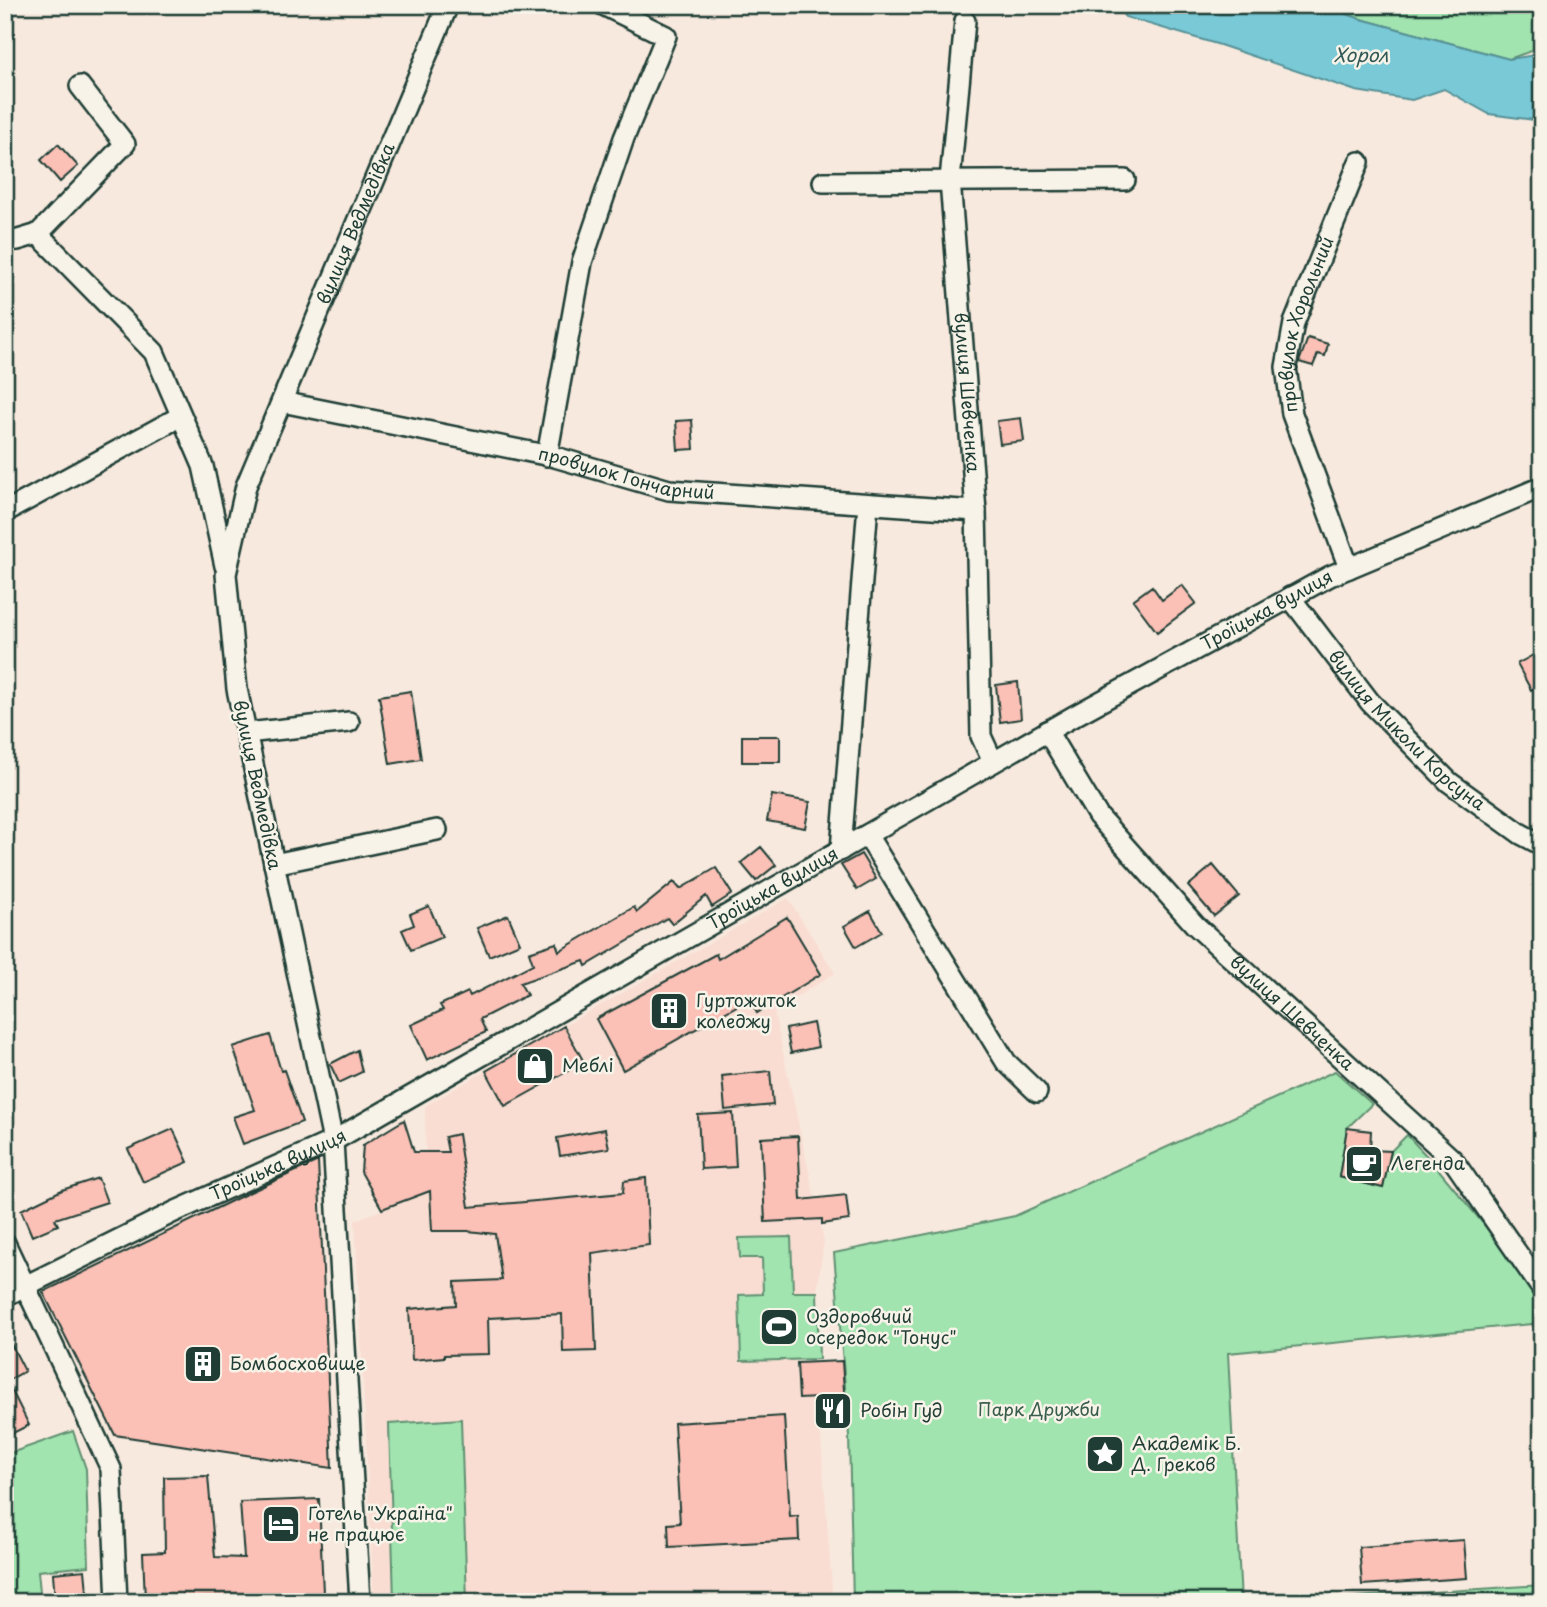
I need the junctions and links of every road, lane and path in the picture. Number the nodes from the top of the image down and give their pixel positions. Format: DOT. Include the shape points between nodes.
graph roads {
  1 [pos="448,5"];
  2 [pos="603,5"];
  3 [pos="965,21"];
  4 [pos="80,86"];
  5 [pos="1359,162"];
  6 [pos="950,180"];
  7 [pos="1125,180"];
  8 [pos="823,182"];
  9 [pos="38,234"];
  10 [pos="5,241"];
  11 [pos="282,402"];
  12 [pos="181,416"];
  13 [pos="547,456"];
  14 [pos="1542,487"];
  15 [pos="868,504"];
  16 [pos="976,511"];
  17 [pos="5,512"];
  18 [pos="1349,568"];
  19 [pos="226,574"];
  20 [pos="1290,597"];
  21 [pos="349,722"];
  22 [pos="1046,732"];
  23 [pos="246,733"];
  24 [pos="993,762"];
  25 [pos="438,830"];
  26 [pos="867,835"];
  27 [pos="1542,845"];
  28 [pos="841,850"];
  29 [pos="274,864"];
  30 [pos="1037,1092"];
  31 [pos="332,1141"];
  32 [pos="5,1243"];
  33 [pos="24,1286"];
  34 [pos="1542,1289"];
  35 [pos="5,1296"];
  36 [pos="117,1602"];
  37 [pos="360,1602"];
  1 -- 11 [label="street, вулиця Ведмедівка"];
  2 -- 13 [label="street" via="666,36 624,138 582,262"];
  3 -- 6 [label="street, вулиця Шевченка"];
  4 -- 9 [label="street" via="125,144"];
  5 -- 18 [label="street, провулок Хорольний" via="1294,323 1286,367 1292,414"];
  6 -- 7 [label="street"];
  6 -- 8 [label="street"];
  6 -- 16 [label="street, вулиця Шевченка"];
  9 -- 10 [label="street"];
  9 -- 12 [label="street" via="154,352"];
  11 -- 13 [label="street, провулок Гончарний"];
  11 -- 19 [label="street, вулиця Ведмедівка" via="246,486"];
  12 -- 17 [label="street"];
  12 -- 19 [label="street" via="203,466"];
  13 -- 15 [label="street, провулок Гончарний" via="669,490"];
  14 -- 18 [label="street, Троїцька вулиця"];
  15 -- 16 [label="street, провулок Гончарний"];
  15 -- 28 [label="street"];
  16 -- 24 [label="street, вулиця Шевченка" via="981,736"];
  18 -- 20 [label="street, Троїцька вулиця"];
  19 -- 23 [label="street, вулиця Ведмедівка"];
  20 -- 22 [label="street, Троїцька вулиця"];
  20 -- 27 [label="street, вулиця Миколи Корсуна" via="1370,702 1449,782"];
  21 -- 23 [label="street"];
  22 -- 24 [label="street, Троїцька вулиця"];
  22 -- 34 [label="street, вулиця Шевченка" via="1098,816 1195,925 1452,1160"];
  23 -- 29 [label="street, вулиця Ведмедівка"];
  24 -- 26 [label="street, Троїцька вулиця"];
  25 -- 29 [label="street"];
  26 -- 28 [label="street, Троїцька вулиця"];
  26 -- 30 [label="street" via="1006,1062"];
  28 -- 31 [label="street, Троїцька вулиця"];
  29 -- 31 [label="street, вулиця Ведмедівка"];
  31 -- 33 [label="street, Троїцька вулиця"];
  31 -- 37 [label="street, вулиця Ведмедівка"];
  32 -- 33 [label="street"];
  33 -- 35 [label="street, Троїцька вулиця"];
  33 -- 36 [label="street" via="111,1469"];
}
